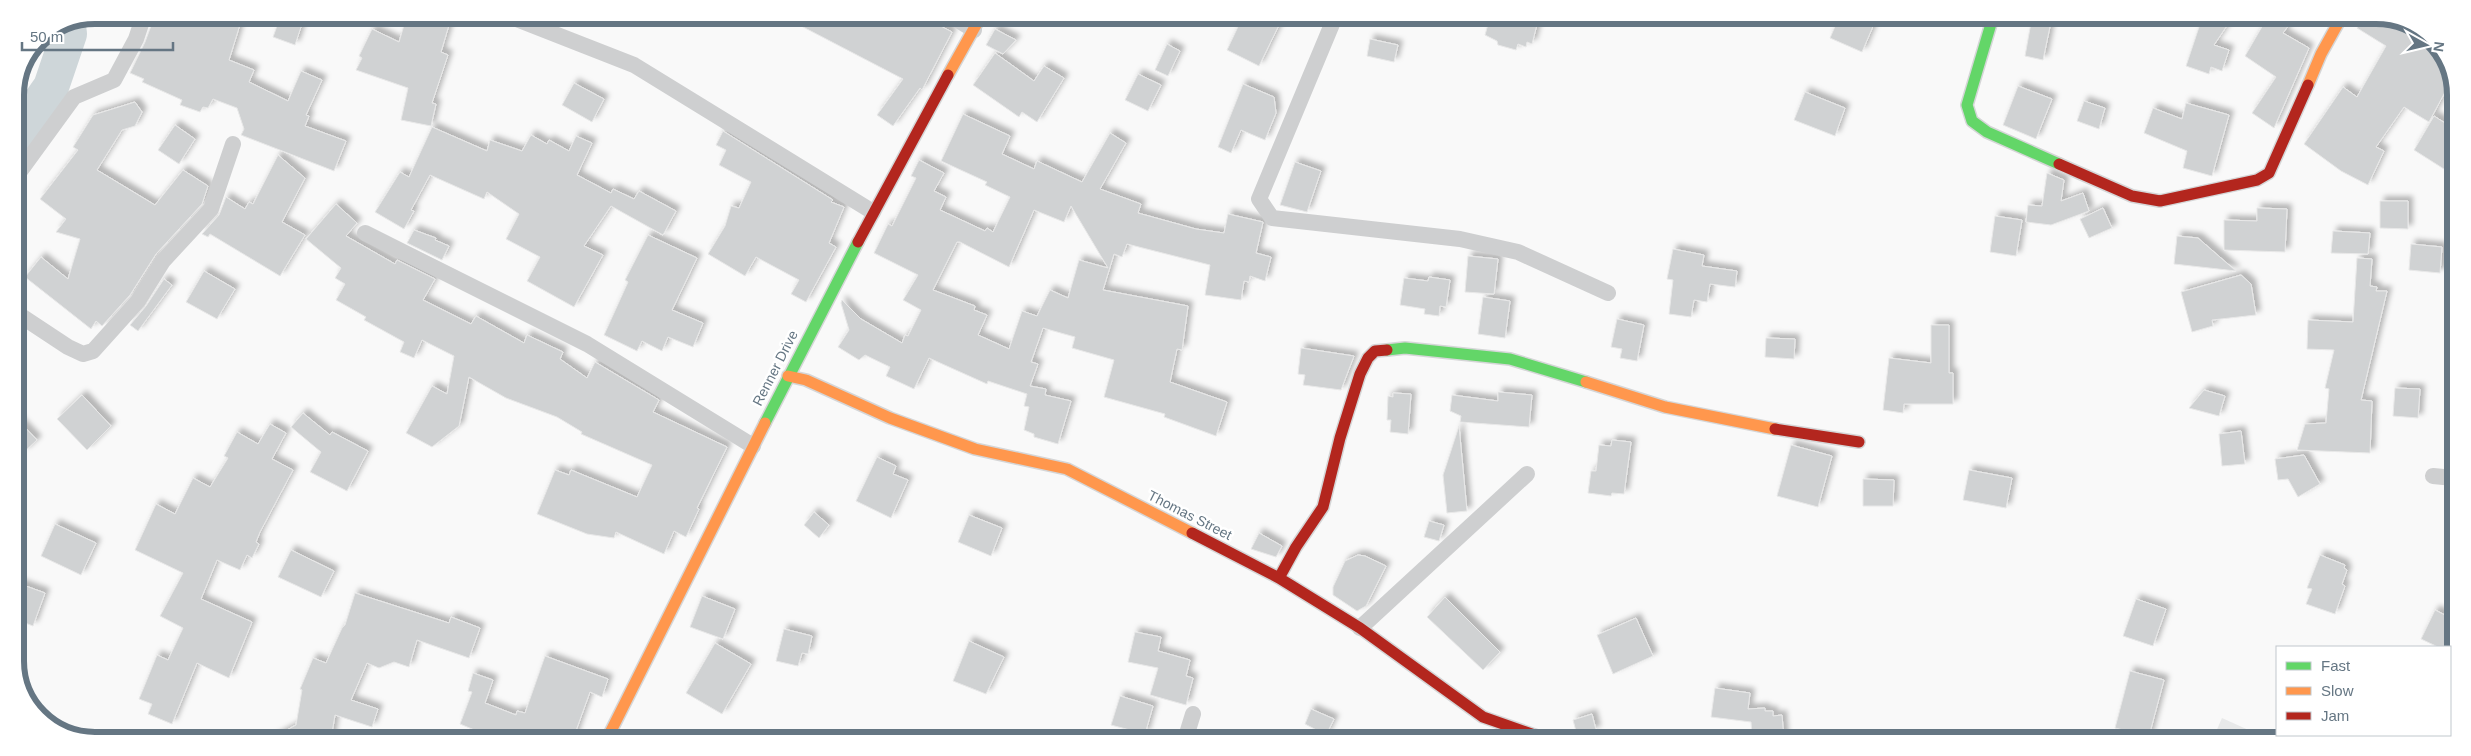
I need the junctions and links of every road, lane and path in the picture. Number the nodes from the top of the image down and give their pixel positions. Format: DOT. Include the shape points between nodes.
graph roads {
  1 [pos="141,24"];
  2 [pos="527,24"];
  3 [pos="977,24"];
  4 [pos="1332,24"];
  5 [pos="1991,24"];
  6 [pos="2338,24"];
  7 [pos="233,144"];
  8 [pos="24,166"];
  9 [pos="873,212"];
  10 [pos="365,233"];
  11 [pos="1608,293"];
  12 [pos="24,318"];
  13 [pos="788,376"];
  14 [pos="1860,442"];
  15 [pos="752,446"];
  16 [pos="1527,474"];
  17 [pos="2433,476"];
  18 [pos="2447,477"];
  19 [pos="1279,578"];
  20 [pos="1360,628"];
  21 [pos="1193,714"];
  22 [pos="610,732"];
  23 [pos="1187,732"];
  24 [pos="1527,732"];
  1 -- 8 [label="street" via="114,80 74,97"];
  2 -- 9 [label="street" via="634,65"];
  3 -- 9 [label="street, Renner Drive"];
  4 -- 11 [label="street" via="1260,199 1272,218 1460,239 1518,252"];
  5 -- 6 [label="street" via="1967,105 1972,120 1987,132 2132,196 2160,201 2257,180 2269,173 2321,54"];
  7 -- 12 [label="street" via="211,209 163,261 138,301 93,351 83,354 68,347"];
  9 -- 13 [label="street, Renner Drive"];
  10 -- 15 [label="street" via="587,344"];
  13 -- 15 [label="street, Renner Drive"];
  13 -- 19 [label="street, Thomas Street" via="806,380 890,418 975,449 1068,469"];
  14 -- 19 [label="street" via="1665,407 1510,359 1405,348 1374,351 1360,374 1323,507"];
  15 -- 22 [label="street, Renner Drive"];
  16 -- 20 [label="street"];
  17 -- 18 [label="street"];
  19 -- 20 [label="street, Thomas Street"];
  20 -- 24 [label="street, Thomas Street" via="1483,717"];
  21 -- 23 [label="street"];
}
